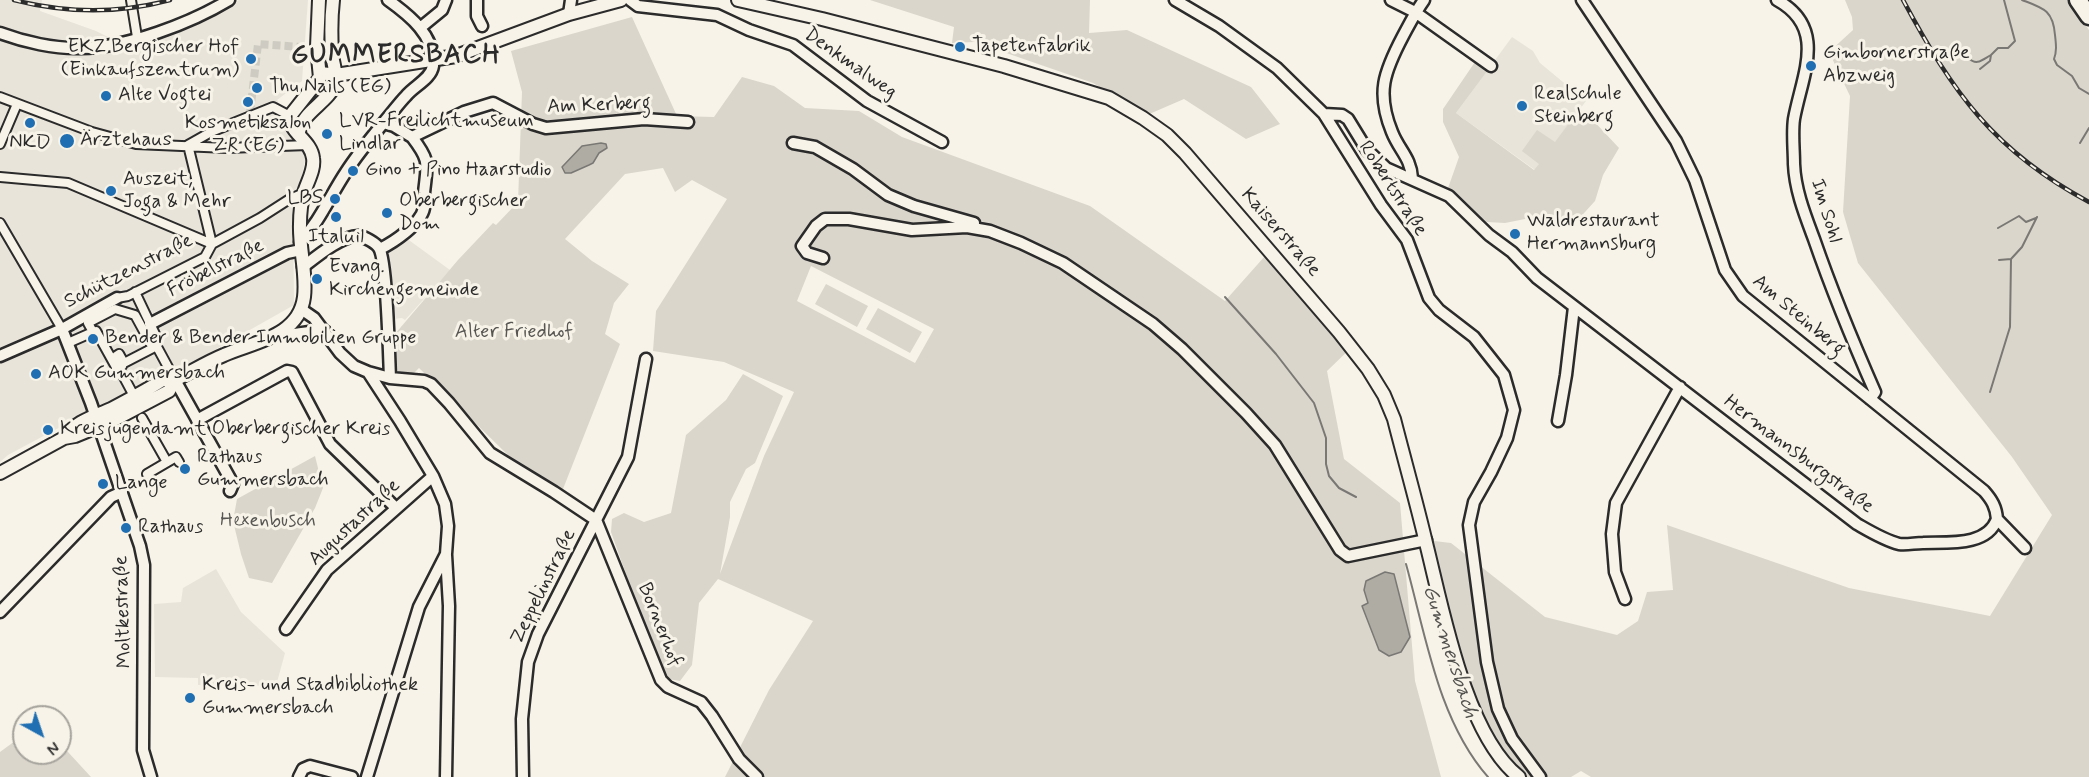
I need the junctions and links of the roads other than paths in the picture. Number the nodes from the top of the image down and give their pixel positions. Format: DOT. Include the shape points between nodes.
graph roads {
  1 [pos="130,0"];
  2 [pos="229,0"];
  3 [pos="320,0"];
  4 [pos="333,0"];
  5 [pos="388,0"];
  6 [pos="446,0"];
  7 [pos="477,0"];
  8 [pos="571,0"];
  9 [pos="621,0"];
  10 [pos="630,0"];
  11 [pos="738,0"];
  12 [pos="1175,0"];
  13 [pos="1391,0"];
  14 [pos="1424,0"];
  15 [pos="1582,0"];
  16 [pos="1777,0"];
  17 [pos="2078,0"];
  18 [pos="758,2"];
  19 [pos="1415,12"];
  20 [pos="569,14"];
  21 [pos="2089,16"];
  22 [pos="482,26"];
  23 [pos="420,28"];
  24 [pos="0,33"];
  25 [pos="137,37"];
  26 [pos="433,60"];
  27 [pos="1491,66"];
  28 [pos="321,73"];
  29 [pos="336,75"];
  30 [pos="0,97"];
  31 [pos="17,104"];
  32 [pos="1324,114"];
  33 [pos="290,116"];
  34 [pos="688,122"];
  35 [pos="383,123"];
  36 [pos="299,132"];
  37 [pos="412,136"];
  38 [pos="942,142"];
  39 [pos="793,143"];
  40 [pos="0,144"];
  41 [pos="188,145"];
  42 [pos="308,146"];
  43 [pos="0,177"];
  44 [pos="1412,178"];
  45 [pos="304,193"];
  46 [pos="0,223"];
  47 [pos="990,231"];
  48 [pos="212,244"];
  49 [pos="300,246"];
  50 [pos="380,249"];
  51 [pos="823,258"];
  52 [pos="303,267"];
  53 [pos="135,292"];
  54 [pos="117,298"];
  55 [pos="1574,307"];
  56 [pos="301,309"];
  57 [pos="150,324"];
  58 [pos="62,328"];
  59 [pos="93,332"];
  60 [pos="325,332"];
  61 [pos="276,335"];
  62 [pos="152,339"];
  63 [pos="68,342"];
  64 [pos="1,354"];
  65 [pos="646,359"];
  66 [pos="119,368"];
  67 [pos="368,372"];
  68 [pos="390,378"];
  69 [pos="175,380"];
  70 [pos="1680,387"];
  71 [pos="134,396"];
  72 [pos="1870,399"];
  73 [pos="142,418"];
  74 [pos="197,420"];
  75 [pos="97,421"];
  76 [pos="1558,421"];
  77 [pos="167,462"];
  78 [pos="179,462"];
  79 [pos="0,473"];
  80 [pos="147,474"];
  81 [pos="433,476"];
  82 [pos="230,491"];
  83 [pos="122,492"];
  84 [pos="396,508"];
  85 [pos="1997,519"];
  86 [pos="596,520"];
  87 [pos="1426,540"];
  88 [pos="2025,548"];
  89 [pos="446,554"];
  90 [pos="1625,599"];
  91 [pos="0,612"];
  92 [pos="286,629"];
  93 [pos="151,777"];
  94 [pos="299,777"];
  95 [pos="351,777"];
  96 [pos="367,777"];
  97 [pos="446,777"];
  98 [pos="523,777"];
  99 [pos="757,777"];
  100 [pos="1519,777"];
  101 [pos="1540,777"];
  1 -- 25 [label="street"];
  2 -- 25 [label="street" via="189,20"];
  3 -- 28 [label="street"];
  4 -- 29 [label="street" via="330,27"];
  5 -- 23 [label="street"];
  6 -- 23 [label="street" via="442,10"];
  7 -- 22 [label="street" via="477,16"];
  8 -- 20 [label="street"];
  9 -- 20 [label="street"];
  10 -- 38 [label="street, Denkmalweg" via="638,6 717,15 793,45 867,101"];
  11 -- 18 [label="street, Kaiserstraße"];
  12 -- 32 [label="street, Robertstraße" via="1277,68"];
  13 -- 19 [label="street"];
  14 -- 19 [label="street"];
  15 -- 72 [label="street, Am Steinberg" via="1676,141 1695,180 1725,270 1743,296"];
  16 -- 72 [label="street, Im Sohl" via="1793,10 1808,42 1809,54 1794,121 1799,198 1875,392"];
  17 -- 21 [label="main road"];
  18 -- 87 [label="street, Kaiserstraße" via="1079,88 1108,98 1167,135 1368,369 1394,419"];
  19 -- 27 [label="street"];
  19 -- 44 [label="street" via="1390,60 1383,86 1384,111 1411,165"];
  20 -- 26 [label="street" via="456,56"];
  23 -- 26 [label="street" via="430,44"];
  24 -- 25 [label="street" via="16,39 82,48"];
  26 -- 29 [label="street"];
  26 -- 35 [label="street" via="426,78"];
  28 -- 29 [label="street"];
  28 -- 33 [label="street"];
  29 -- 36 [label="street" via="334,86 305,119"];
  30 -- 31 [label="street"];
  31 -- 40 [label="street"];
  31 -- 41 [label="street" via="135,144"];
  32 -- 44 [label="street, Hermannsburgstraße" via="1348,119 1375,159"];
  32 -- 101 [label="street, Robertstraße" via="1407,240 1429,298 1474,338 1504,375 1514,410 1507,438 1474,502 1469,525 1487,662 1498,709 1512,739"];
  33 -- 36 [label="street" via="292,126"];
  33 -- 41 [label="street" via="273,107"];
  34 -- 37 [label="street, Am Kerberg" via="644,119 546,128 493,103"];
  35 -- 37 [label="street"];
  35 -- 49 [label="street" via="353,161"];
  36 -- 42 [label="street"];
  37 -- 50 [label="street" via="425,154 428,171 424,208 405,233"];
  39 -- 47 [label="street" via="815,147 888,195"];
  41 -- 42 [label="street"];
  41 -- 48 [label="street"];
  42 -- 45 [label="street" via="313,164"];
  43 -- 48 [label="street" via="68,183"];
  44 -- 55 [label="street, Hermannsburgstraße" via="1449,196"];
  45 -- 48 [label="street, Schützenstraße"];
  45 -- 49 [label="street"];
  46 -- 58 [label="street, Moltkestraße"];
  47 -- 51 [label="street" via="967,227 912,230 849,219 825,219 802,246 807,253"];
  47 -- 87 [label="street" via="1063,264 1153,324 1182,349 1275,445 1340,550 1348,556"];
  48 -- 53 [label="street, Schützenstraße" via="205,257"];
  49 -- 52 [label="street"];
  49 -- 57 [label="street, Fröbelstraße"];
  50 -- 52 [label="street" via="360,236 344,240"];
  50 -- 68 [label="street"];
  52 -- 56 [label="street"];
  53 -- 54 [label="street, Schützenstraße"];
  53 -- 57 [label="street"];
  54 -- 58 [label="street, Schützenstraße"];
  55 -- 70 [label="street, Hermannsburgstraße"];
  55 -- 76 [label="street"];
  56 -- 60 [label="street"];
  56 -- 61 [label="street"];
  57 -- 62 [label="street"];
  58 -- 63 [label="street, Moltkestraße"];
  58 -- 64 [label="street, Schützenstraße"];
  59 -- 62 [label="street" via="88,323 115,309 135,315"];
  59 -- 63 [label="street"];
  59 -- 66 [label="street" via="96,331 116,370"];
  60 -- 61 [label="street"];
  60 -- 67 [label="street" via="340,353"];
  61 -- 69 [label="street" via="223,355"];
  62 -- 66 [label="street" via="153,348 124,363 119,354"];
  62 -- 69 [label="street"];
  63 -- 75 [label="street, Moltkestraße"];
  65 -- 86 [label="street" via="628,457"];
  66 -- 71 [label="street"];
  67 -- 68 [label="street"];
  67 -- 81 [label="street"];
  68 -- 86 [label="street" via="431,384 490,453"];
  69 -- 71 [label="street" via="165,379"];
  69 -- 74 [label="street"];
  69 -- 75 [label="street" via="169,391"];
  70 -- 85 [label="street, Hermannsburgstraße" via="1832,506 1880,538 1903,544 1953,543 1979,538 1990,531"];
  70 -- 90 [label="street" via="1616,503 1612,534 1615,572"];
  71 -- 75 [label="street"];
  72 -- 85 [label="street, Am Steinberg" via="1984,491 1996,508"];
  73 -- 77 [label="street"];
  74 -- 82 [label="street" via="233,484"];
  74 -- 84 [label="street" via="287,371 292,372 330,444"];
  75 -- 79 [label="street"];
  75 -- 83 [label="street, Moltkestraße"];
  77 -- 78 [label="street" via="176,457"];
  77 -- 80 [label="street"];
  81 -- 84 [label="street, Augustastraße"];
  81 -- 89 [label="street" via="445,504"];
  83 -- 91 [label="street" via="111,497"];
  83 -- 93 [label="street, Moltkestraße" via="144,565 143,750"];
  84 -- 92 [label="street, Augustastraße" via="327,570"];
  85 -- 88 [label="street, Am Steinberg"];
  86 -- 98 [label="street, Zeppelinstraße" via="538,634 528,662 522,719"];
  86 -- 99 [label="street, Bornerhof" via="661,680 701,702 739,759"];
  87 -- 100 [label="street, Kaiserstraße" via="1474,710 1485,733"];
  89 -- 96 [label="street" via="419,607"];
  89 -- 97 [label="street"];
  94 -- 95 [label="street" via="310,766"];
}
